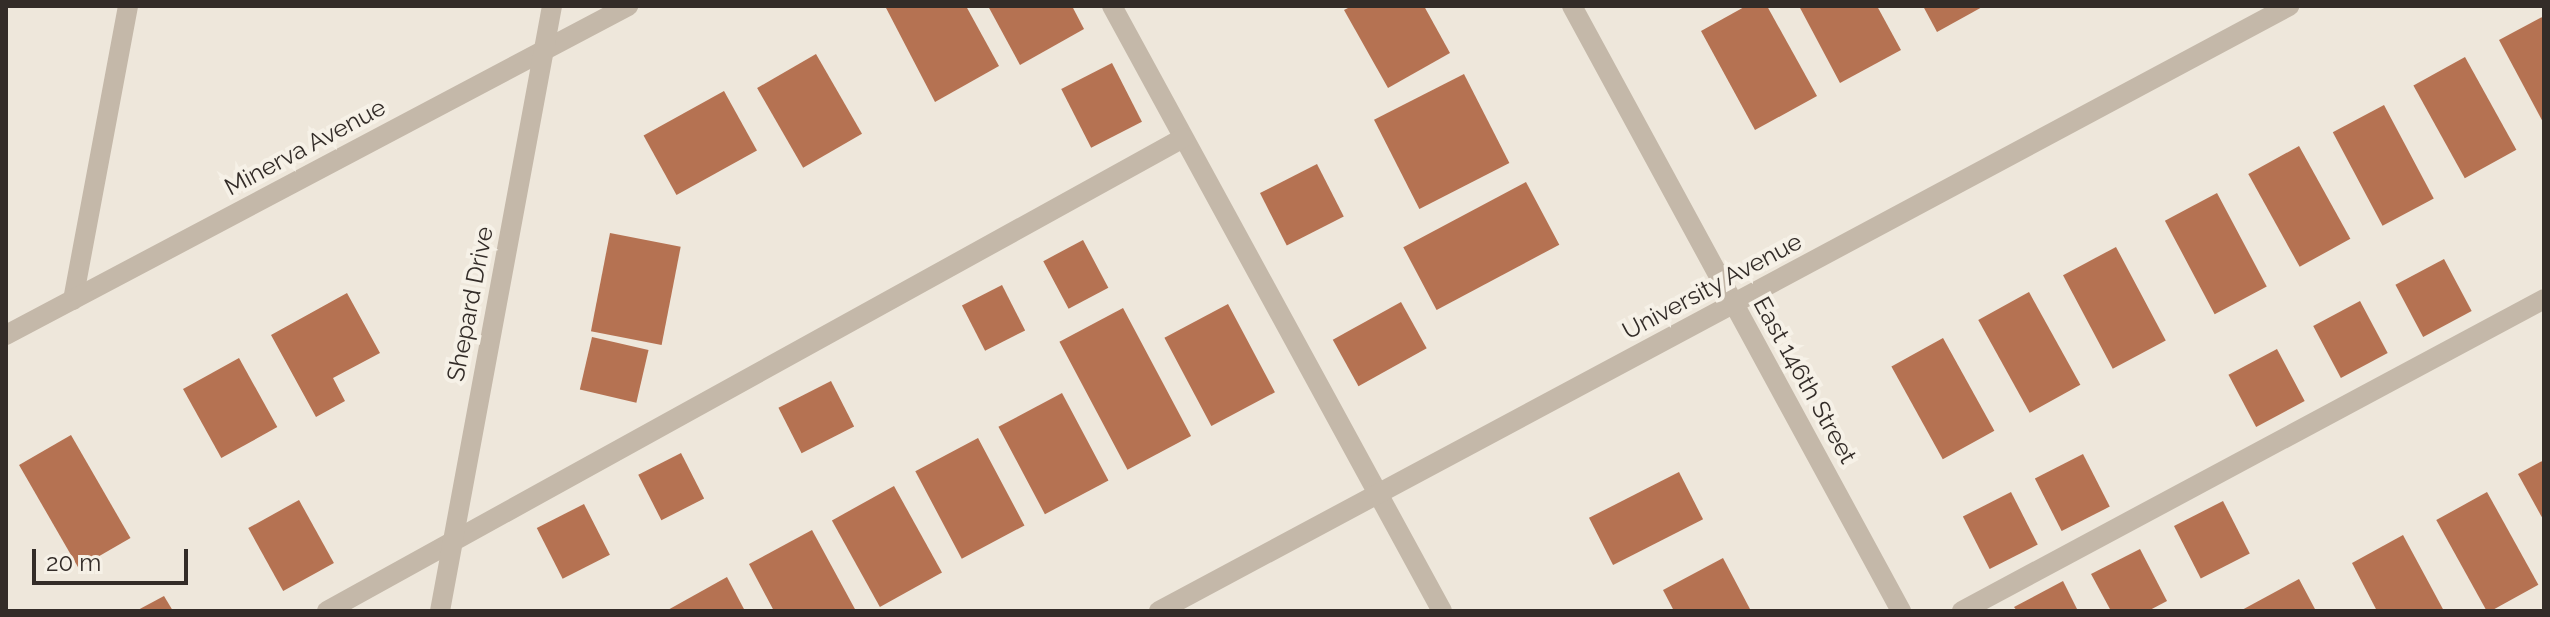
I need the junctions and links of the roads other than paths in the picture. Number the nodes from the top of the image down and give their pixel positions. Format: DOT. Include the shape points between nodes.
graph roads {
  1 [pos="128,6"];
  2 [pos="552,6"];
  3 [pos="628,6"];
  4 [pos="1112,6"];
  5 [pos="1572,6"];
  6 [pos="2289,6"];
  7 [pos="543,51"];
  8 [pos="1183,138"];
  9 [pos="2544,299"];
  10 [pos="73,300"];
  11 [pos="1733,304"];
  12 [pos="6,335"];
  13 [pos="1376,495"];
  14 [pos="452,542"];
  15 [pos="327,611"];
  16 [pos="440,611"];
  17 [pos="1159,611"];
  18 [pos="1442,611"];
  19 [pos="1901,611"];
  20 [pos="1962,611"];
  1 -- 10 [label="street"];
  2 -- 7 [label="street, Shepard Drive"];
  3 -- 7 [label="street, Minerva Avenue"];
  4 -- 8 [label="street"];
  5 -- 11 [label="street, East 146th Street"];
  6 -- 11 [label="street, University Avenue"];
  7 -- 10 [label="street, Minerva Avenue"];
  7 -- 14 [label="street, Shepard Drive"];
  8 -- 13 [label="street"];
  8 -- 14 [label="street"];
  9 -- 20 [label="street"];
  10 -- 12 [label="street, Minerva Avenue"];
  11 -- 13 [label="street, University Avenue"];
  11 -- 19 [label="street, East 146th Street"];
  13 -- 17 [label="street, University Avenue"];
  13 -- 18 [label="street"];
  14 -- 15 [label="street"];
  14 -- 16 [label="street, Shepard Drive"];
}
